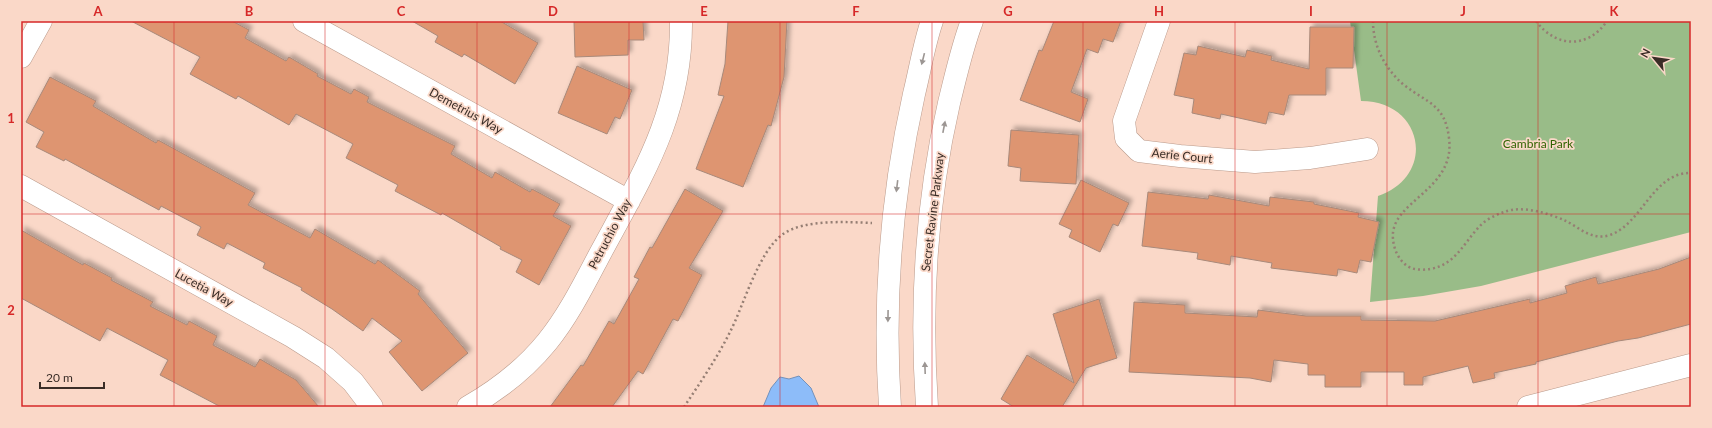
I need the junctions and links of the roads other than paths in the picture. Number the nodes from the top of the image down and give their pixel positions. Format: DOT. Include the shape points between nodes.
graph roads {
  1 [pos="41,21"];
  2 [pos="304,21"];
  3 [pos="681,21"];
  4 [pos="932,21"];
  5 [pos="972,21"];
  6 [pos="1159,21"];
  7 [pos="21,57"];
  8 [pos="1367,149"];
  9 [pos="21,186"];
  10 [pos="629,201"];
  11 [pos="1691,365"];
  12 [pos="372,407"];
  13 [pos="468,407"];
  14 [pos="890,407"];
  15 [pos="927,407"];
  16 [pos="1528,407"];
  1 -- 7 [label="street"];
  2 -- 10 [label="street, Demetrius Way"];
  3 -- 10 [label="street, Petruchio Way" via="680,61 668,117"];
  4 -- 14 [label="street, one-way" via="908,121 898,172 892,224 887,326"];
  15 -- 5 [label="street, Secret Ravine Parkway, one-way" via="923,324 929,221 944,126"];
  6 -- 8 [label="street, Aerie Court" via="1124,121 1126,138 1139,151 1255,162 1310,158"];
  9 -- 12 [label="street, Lucetia Way" via="293,337 326,358 353,382"];
  10 -- 13 [label="street, Petruchio Way" via="576,297 547,342 515,376"];
  11 -- 16 [label="street"];
}
